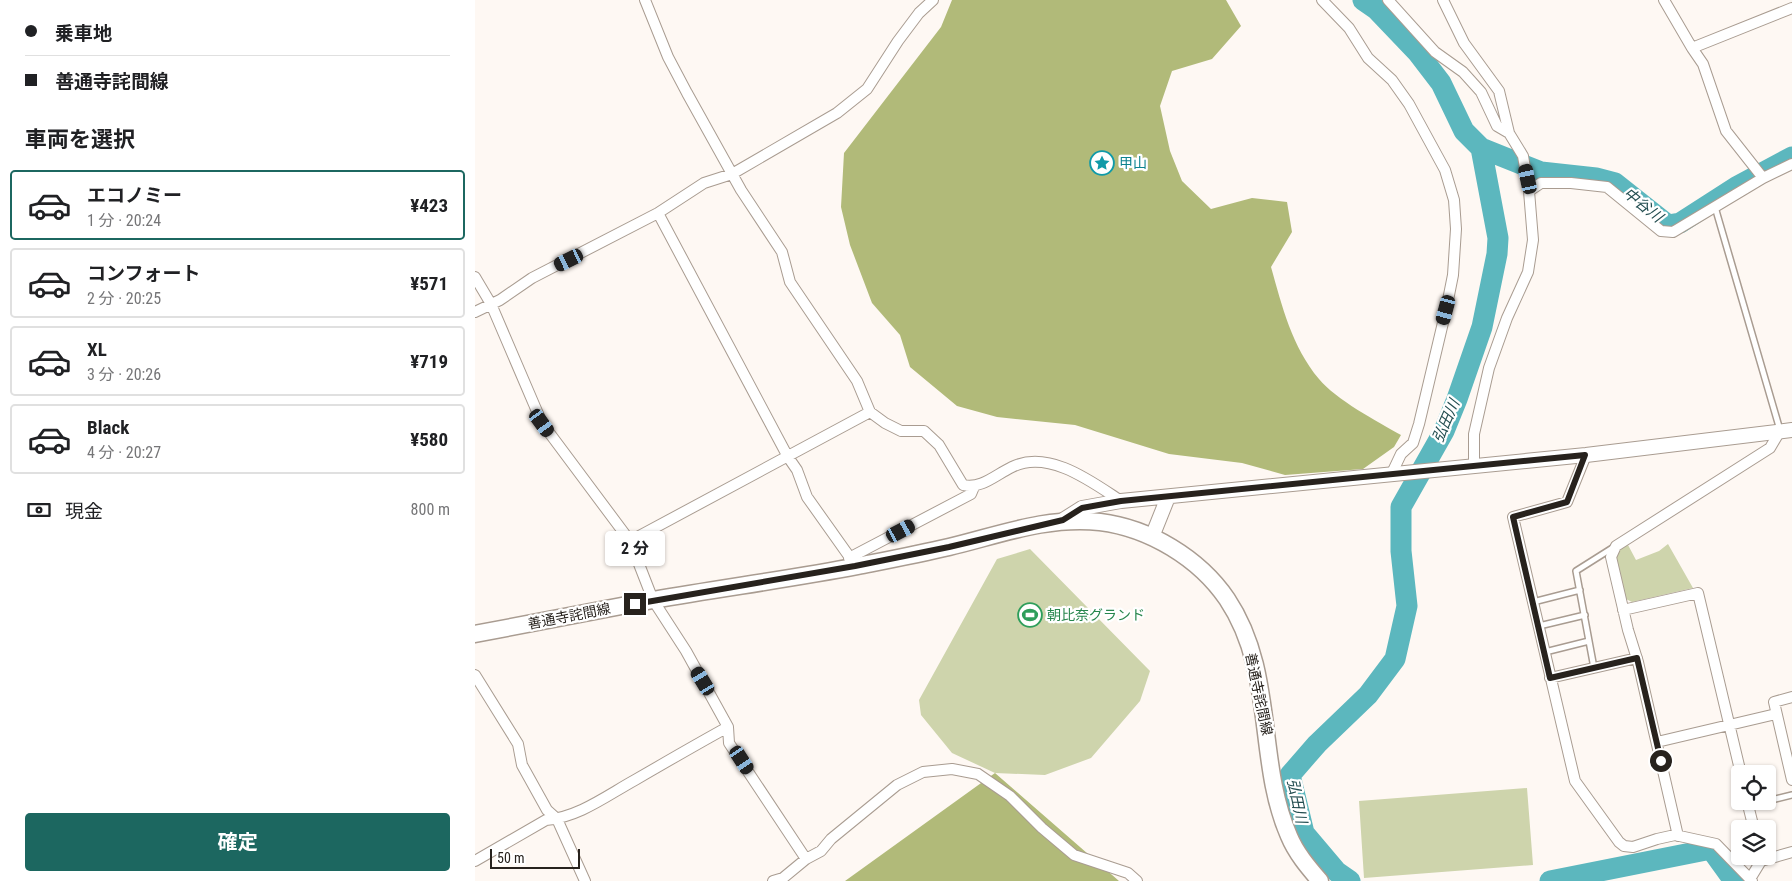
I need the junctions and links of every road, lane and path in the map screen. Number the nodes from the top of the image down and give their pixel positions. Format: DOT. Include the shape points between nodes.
graph roads {
  1 [pos="645,0"];
  2 [pos="933,0"];
  3 [pos="1322,0"];
  4 [pos="1388,0"];
  5 [pos="1443,0"];
  6 [pos="1664,0"];
  7 [pos="1792,8"];
  8 [pos="1692,48"];
  9 [pos="1509,134"];
  10 [pos="1792,164"];
  11 [pos="732,174"];
  12 [pos="1763,178"];
  13 [pos="1529,191"];
  14 [pos="1715,207"];
  15 [pos="658,213"];
  16 [pos="475,276"];
  17 [pos="491,304"];
  18 [pos="475,312"];
  19 [pos="870,412"];
  20 [pos="1786,431"];
  21 [pos="1585,455"];
  22 [pos="788,456"];
  23 [pos="1474,465"];
  24 [pos="1396,472"];
  25 [pos="974,487"];
  26 [pos="1168,497"];
  27 [pos="1121,501"];
  28 [pos="1063,520"];
  29 [pos="1152,537"];
  30 [pos="630,540"];
  31 [pos="1616,546"];
  32 [pos="852,562"];
  33 [pos="1580,590"];
  34 [pos="653,600"];
  35 [pos="1533,602"];
  36 [pos="1623,610"];
  37 [pos="1585,615"];
  38 [pos="1539,626"];
  39 [pos="475,634"];
  40 [pos="1589,642"];
  41 [pos="1545,652"];
  42 [pos="1637,658"];
  43 [pos="1595,668"];
  44 [pos="475,675"];
  45 [pos="1550,678"];
  46 [pos="1792,697"];
  47 [pos="1776,714"];
  48 [pos="1729,725"];
  49 [pos="728,727"];
  50 [pos="1657,742"];
  51 [pos="1739,765"];
  52 [pos="1792,780"];
  53 [pos="1792,795"];
  54 [pos="1776,799"];
  55 [pos="557,819"];
  56 [pos="1678,836"];
  57 [pos="1792,852"];
  58 [pos="1776,855"];
  59 [pos="806,859"];
  60 [pos="475,861"];
  61 [pos="1758,865"];
  62 [pos="1751,880"];
  63 [pos="585,881"];
  64 [pos="773,881"];
  65 [pos="1137,881"];
  66 [pos="1320,881"];
  1 -- 11 [label="street" via="668,57"];
  2 -- 11 [label="street" via="919,13 867,89 855,100 813,129"];
  3 -- 24 [label="street" via="1349,28 1368,58 1392,80 1409,104 1445,170 1454,200 1453,275 1446,310 1419,424 1413,443 1401,454"];
  4 -- 9 [label="street" via="1435,52 1463,72 1481,92 1497,126"];
  5 -- 9 [label="street" via="1464,43 1499,91"];
  6 -- 8 [label="street"];
  7 -- 8 [label="street"];
  8 -- 12 [label="street" via="1703,64 1726,131"];
  9 -- 13 [label="street" via="1523,156"];
  10 -- 12 [label="street"];
  11 -- 15 [label="street" via="704,183"];
  11 -- 19 [label="street" via="782,252 790,282 857,381"];
  12 -- 14 [label="street"];
  13 -- 14 [label="street" via="1541,183 1607,187 1661,231 1673,232"];
  13 -- 23 [label="street" via="1533,240 1528,272 1489,368 1474,434"];
  14 -- 20 [label="lane"];
  15 -- 17 [label="street" via="532,278"];
  15 -- 22 [label="street"];
  16 -- 17 [label="street"];
  17 -- 18 [label="street"];
  17 -- 30 [label="street" via="542,423"];
  19 -- 22 [label="street"];
  19 -- 25 [label="street" via="901,431 924,432 939,445 963,485"];
  20 -- 21 [label="street"];
  20 -- 31 [label="street" via="1770,448"];
  21 -- 23 [label="street"];
  21 -- 35 [label="street" via="1567,502 1513,517"];
  22 -- 30 [label="street"];
  22 -- 32 [label="street" via="807,496"];
  23 -- 24 [label="street"];
  24 -- 26 [label="street"];
  25 -- 27 [label="street" via="1025,462 1038,462 1059,466 1086,478"];
  25 -- 32 [label="street" via="971,494"];
  26 -- 27 [label="street"];
  26 -- 29 [label="street"];
  27 -- 28 [label="street" via="1082,508"];
  28 -- 29 [label="main road, 善通寺詫間線" via="1100,522"];
  28 -- 32 [label="main road, 善通寺詫間線"];
  29 -- 66 [label="main road, 善通寺詫間線" via="1179,551 1206,574 1227,599 1243,629 1256,666 1279,808 1293,845"];
  30 -- 34 [label="street"];
  31 -- 33 [label="lane" via="1576,571"];
  31 -- 36 [label="street" via="1611,558"];
  32 -- 34 [label="main road, 善通寺詫間線"];
  33 -- 35 [label="lane"];
  33 -- 37 [label="lane"];
  34 -- 39 [label="main road, 善通寺詫間線"];
  34 -- 49 [label="street"];
  35 -- 38 [label="street"];
  36 -- 42 [label="street"];
  36 -- 48 [label="street" via="1698,593"];
  37 -- 38 [label="lane"];
  37 -- 40 [label="lane"];
  38 -- 41 [label="street"];
  40 -- 41 [label="lane"];
  40 -- 43 [label="lane"];
  41 -- 45 [label="street"];
  42 -- 43 [label="street"];
  42 -- 50 [label="street"];
  43 -- 45 [label="street"];
  44 -- 55 [label="street" via="518,744 522,765 547,810"];
  45 -- 56 [label="street" via="1575,781 1619,842 1633,847 1657,838"];
  46 -- 47 [label="street" via="1773,702"];
  47 -- 48 [label="street"];
  47 -- 52 [label="street"];
  48 -- 50 [label="street"];
  48 -- 51 [label="street"];
  49 -- 55 [label="street" via="628,783 599,803"];
  49 -- 59 [label="street" via="729,743"];
  50 -- 56 [label="street"];
  53 -- 54 [label="lane"];
  55 -- 60 [label="street" via="545,820"];
  55 -- 63 [label="street"];
  56 -- 62 [label="street" via="1716,844"];
  57 -- 58 [label="street"];
  59 -- 64 [label="street" via="795,870"];
  59 -- 65 [label="street" via="821,852 831,839 897,785 923,772 952,770 978,774 1010,796 1074,855 1128,873"];
  61 -- 62 [label="street"];
}
